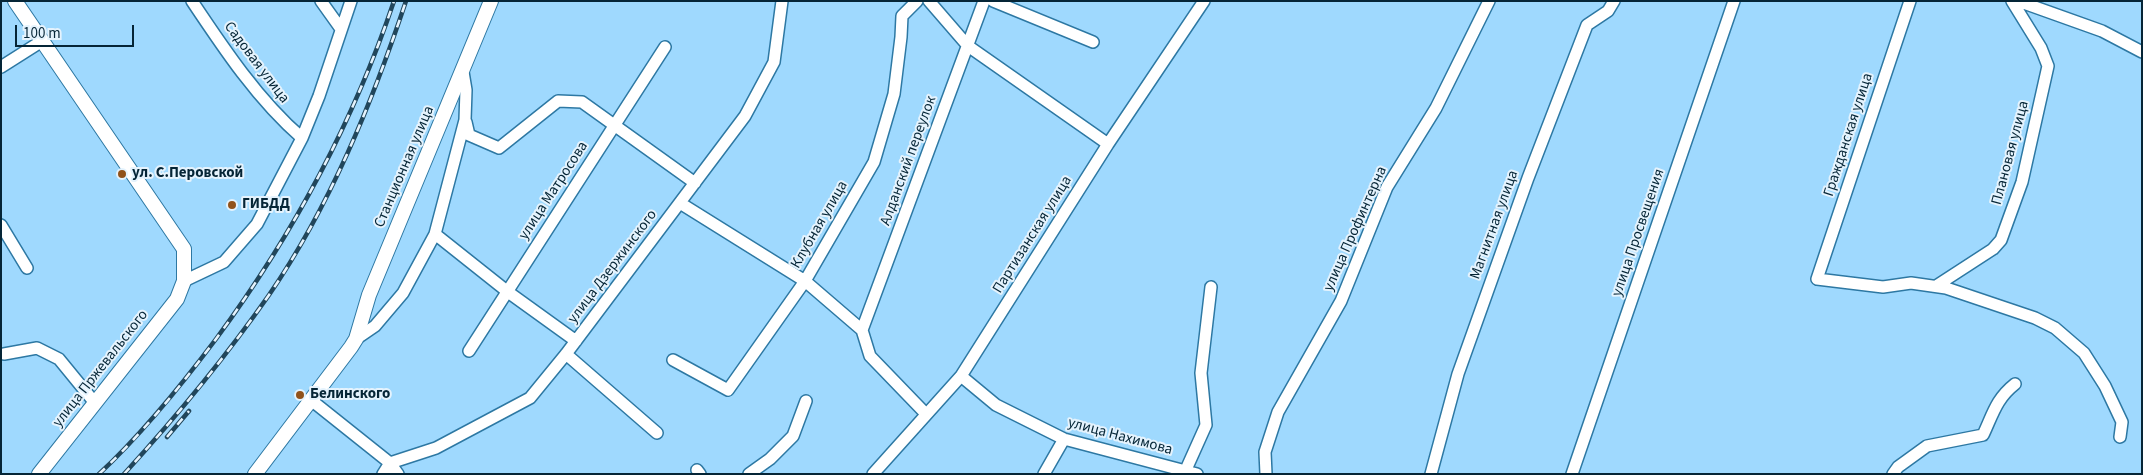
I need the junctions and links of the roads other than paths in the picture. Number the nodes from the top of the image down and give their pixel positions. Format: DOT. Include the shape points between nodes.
graph roads {
  1 [pos="15,1"];
  2 [pos="192,1"];
  3 [pos="321,1"];
  4 [pos="351,1"];
  5 [pos="491,1"];
  6 [pos="782,1"];
  7 [pos="917,1"];
  8 [pos="929,1"];
  9 [pos="984,1"];
  10 [pos="993,1"];
  11 [pos="1204,1"];
  12 [pos="1489,1"];
  13 [pos="1614,1"];
  14 [pos="1734,1"];
  15 [pos="1910,1"];
  16 [pos="2012,1"];
  17 [pos="2018,1"];
  18 [pos="2055,7"];
  19 [pos="342,29"];
  20 [pos="42,41"];
  21 [pos="1093,42"];
  22 [pos="968,46"];
  23 [pos="665,47"];
  24 [pos="2142,52"];
  25 [pos="1,67"];
  26 [pos="463,72"];
  27 [pos="465,120"];
  28 [pos="614,126"];
  29 [pos="302,138"];
  30 [pos="1108,144"];
  31 [pos="695,183"];
  32 [pos="680,204"];
  33 [pos="1,225"];
  34 [pos="435,234"];
  35 [pos="27,268"];
  36 [pos="184,281"];
  37 [pos="805,281"];
  38 [pos="1211,286"];
  39 [pos="1936,286"];
  40 [pos="508,292"];
  41 [pos="862,330"];
  42 [pos="576,341"];
  43 [pos="353,343"];
  44 [pos="470,351"];
  45 [pos="4,354"];
  46 [pos="566,354"];
  47 [pos="673,360"];
  48 [pos="961,376"];
  49 [pos="2015,384"];
  50 [pos="311,400"];
  51 [pos="806,401"];
  52 [pos="95,403"];
  53 [pos="926,414"];
  54 [pos="657,433"];
  55 [pos="2120,437"];
  56 [pos="1064,439"];
  57 [pos="390,463"];
  58 [pos="1185,472"];
  59 [pos="39,474"];
  60 [pos="255,474"];
  61 [pos="383,474"];
  62 [pos="398,474"];
  63 [pos="749,474"];
  64 [pos="873,474"];
  65 [pos="1044,474"];
  66 [pos="1197,474"];
  67 [pos="1266,474"];
  68 [pos="1430,474"];
  69 [pos="1572,474"];
  70 [pos="1893,474"];
  1 -- 20 [label="main road"];
  2 -- 29 [label="street, Садовая улица" via="279,119"];
  3 -- 19 [label="street"];
  4 -- 19 [label="street"];
  5 -- 26 [label="main road, Станционная улица"];
  6 -- 31 [label="street, улица Дзержинского" via="774,62 745,116"];
  7 -- 37 [label="street, Клубная улица" via="902,16 894,94 874,162"];
  8 -- 22 [label="street"];
  9 -- 22 [label="street, Алданский переулок"];
  10 -- 21 [label="street"];
  11 -- 30 [label="street, Партизанская улица"];
  12 -- 67 [label="street, улица Профинтерна" via="1436,108 1388,187 1341,301 1278,412 1265,452"];
  13 -- 68 [label="street, Магнитная улица" via="1608,11 1587,24 1458,374"];
  14 -- 69 [label="street, улица Просвещения"];
  15 -- 39 [label="street, Гражданская улица" via="1817,279 1883,287"];
  16 -- 39 [label="street, Плановая улица" via="2041,48 2048,66 2022,182 2001,240 1993,250"];
  17 -- 18 [label="street"];
  18 -- 24 [label="street"];
  19 -- 29 [label="street"];
  20 -- 25 [label="street"];
  20 -- 36 [label="main road" via="184,249"];
  22 -- 30 [label="street"];
  22 -- 41 [label="street, Алданский переулок"];
  23 -- 28 [label="street, улица Матросова"];
  26 -- 27 [label="street"];
  26 -- 43 [label="main road, Станционная улица" via="369,295"];
  27 -- 28 [label="street" via="469,134 499,148 558,101 582,102"];
  27 -- 34 [label="street"];
  28 -- 31 [label="street"];
  28 -- 40 [label="street, улица Матросова"];
  29 -- 36 [label="street" via="257,224 224,262"];
  30 -- 48 [label="street, Партизанская улица"];
  31 -- 32 [label="street, улица Дзержинского"];
  32 -- 37 [label="street"];
  32 -- 42 [label="street, улица Дзержинского"];
  33 -- 35 [label="street"];
  34 -- 40 [label="street"];
  34 -- 43 [label="street" via="403,292 375,326"];
  36 -- 52 [label="main road, улица Пржевальского" via="177,299"];
  37 -- 41 [label="street"];
  37 -- 47 [label="street, Клубная улица" via="728,390"];
  38 -- 58 [label="street" via="1201,373 1206,425"];
  39 -- 55 [label="street" via="2035,318 2055,328 2084,353 2105,386 2122,422"];
  40 -- 42 [label="street"];
  40 -- 44 [label="street, улица Матросова"];
  41 -- 53 [label="street" via="870,356"];
  42 -- 46 [label="street, улица Дзержинского"];
  43 -- 50 [label="main road"];
  45 -- 52 [label="street" via="37,348 59,359"];
  46 -- 54 [label="street"];
  46 -- 57 [label="street, улица Дзержинского" via="530,398 436,448"];
  48 -- 53 [label="street, Партизанская улица"];
  48 -- 56 [label="street, улица Нахимова" via="996,405"];
  49 -- 70 [label="street" via="1996,404 1983,435 1927,446"];
  50 -- 57 [label="street"];
  50 -- 60 [label="main road"];
  51 -- 63 [label="street" via="793,436"];
  52 -- 59 [label="main road, улица Пржевальского"];
  53 -- 64 [label="street, Партизанская улица"];
  56 -- 58 [label="street, улица Нахимова"];
  56 -- 65 [label="street"];
  57 -- 61 [label="street"];
  57 -- 62 [label="street"];
  58 -- 66 [label="street, улица Нахимова"];
}
